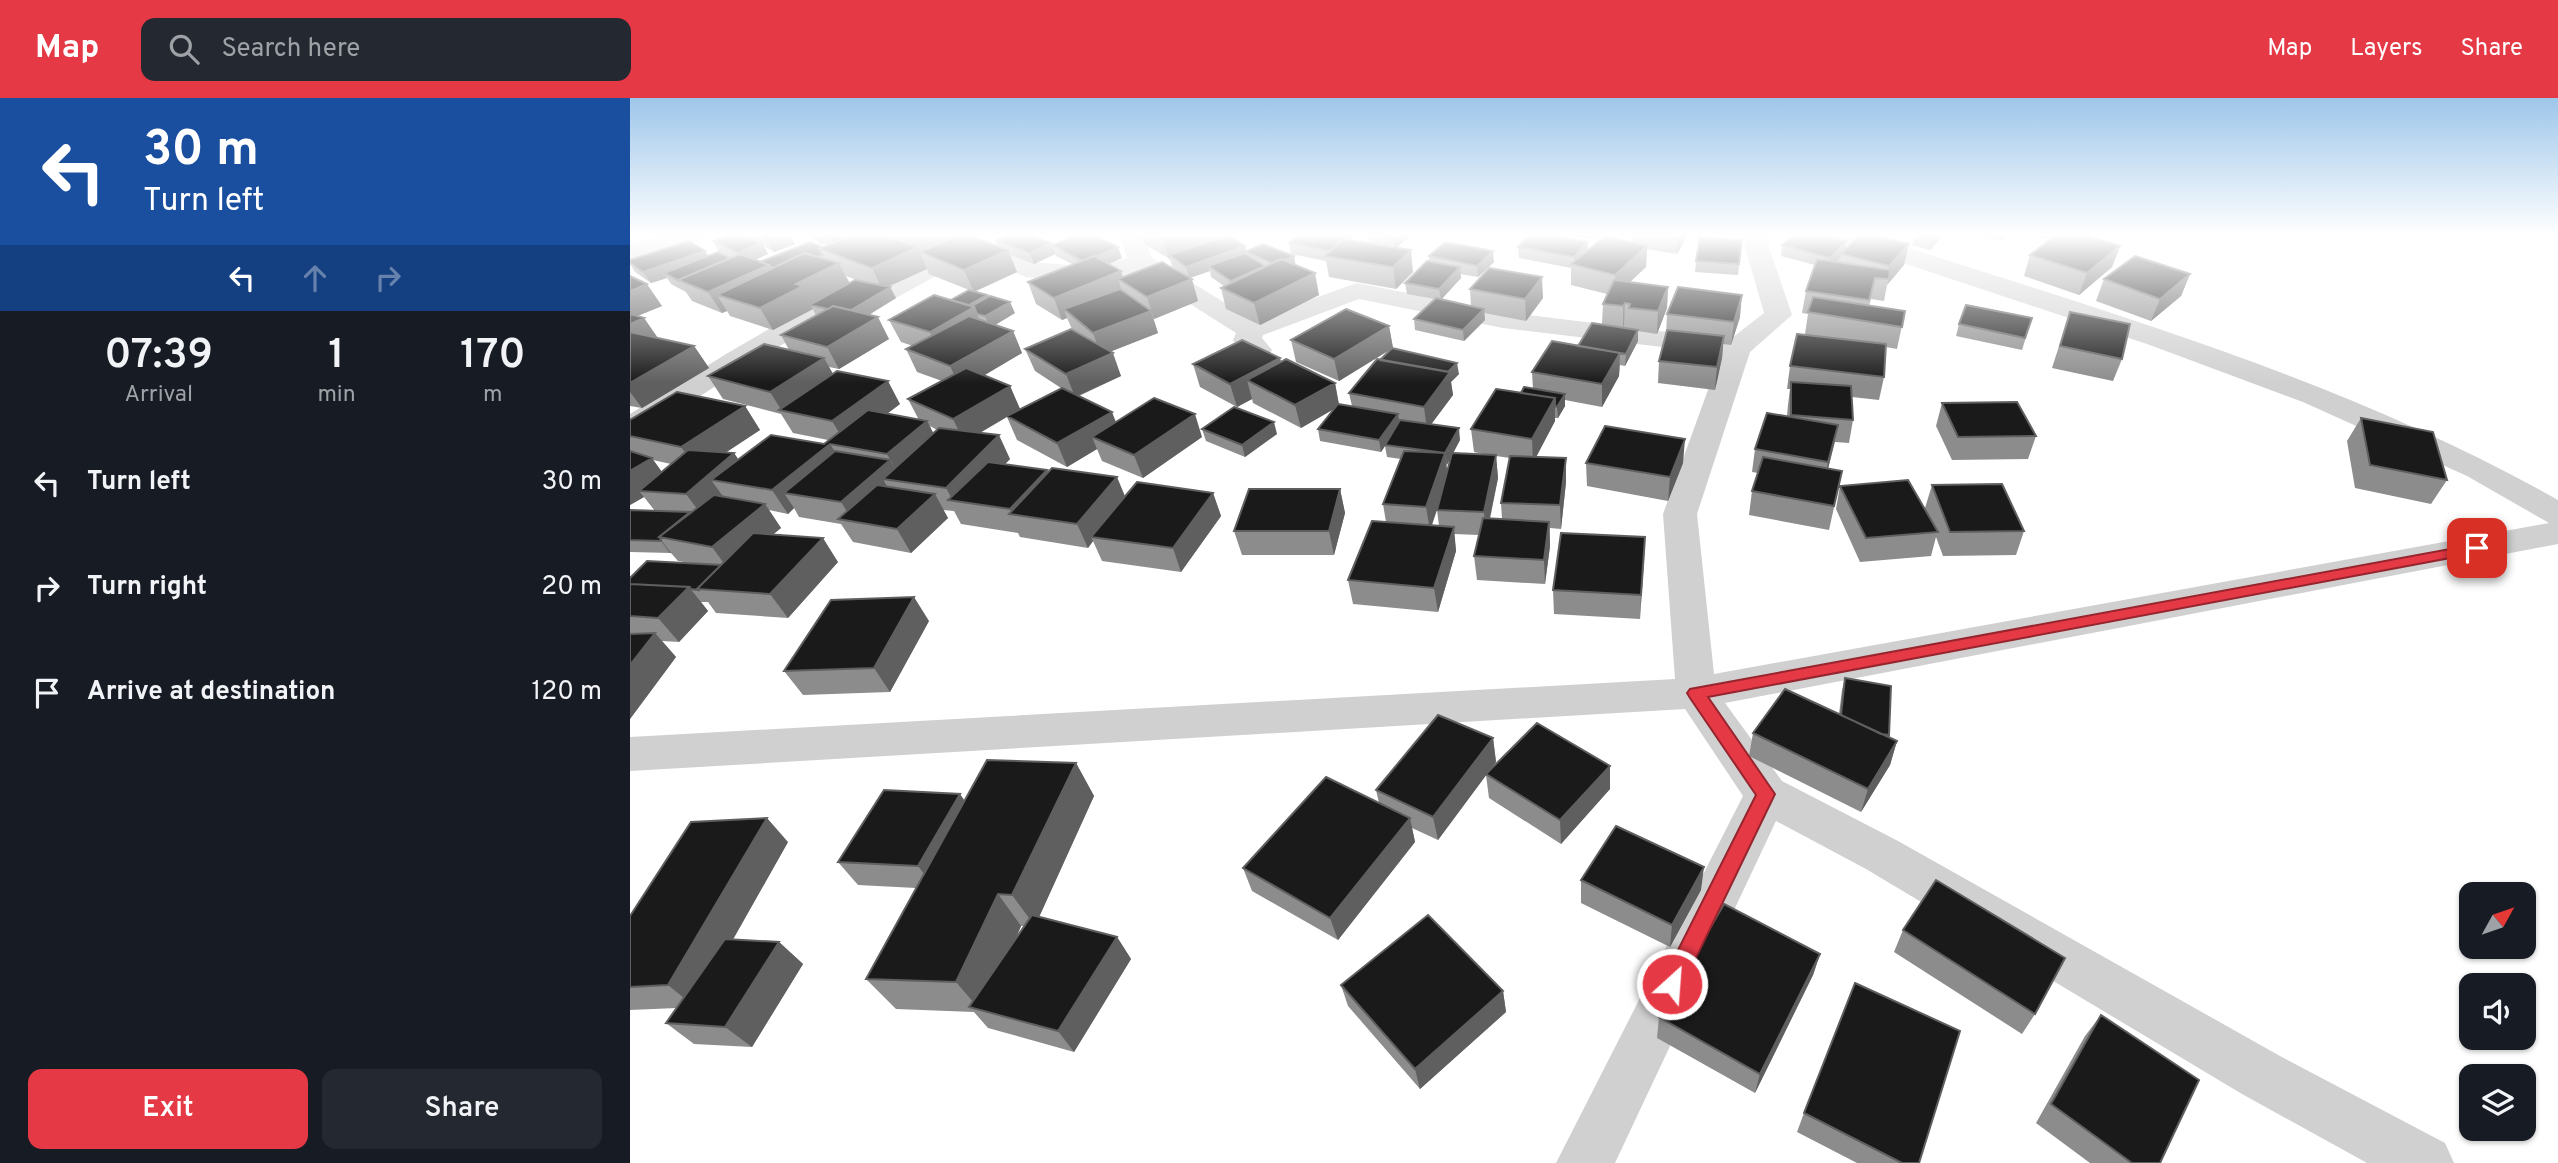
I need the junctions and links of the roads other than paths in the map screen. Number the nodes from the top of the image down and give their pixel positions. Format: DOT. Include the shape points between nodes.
graph roads {
  1 [pos="903,284"];
  2 [pos="1176,284"];
  3 [pos="1768,284"];
  4 [pos="1991,284"];
  5 [pos="1251,330"];
  6 [pos="1737,348"];
  7 [pos="1281,371"];
  8 [pos="630,428"];
  9 [pos="2558,515"];
  10 [pos="2558,534"];
  11 [pos="1696,693"];
  12 [pos="630,754"];
  13 [pos="1766,794"];
  14 [pos="1580,1158"];
  15 [pos="2426,1163"];
  1 -- 8 [label="street" via="885,293 859,288"];
  2 -- 5 [label="street"];
  3 -- 6 [label="street" via="1778,315"];
  4 -- 9 [label="street" via="2314,396 2479,469"];
  5 -- 6 [label="street" via="1357,291 1503,320"];
  5 -- 7 [label="street" via="1247,340"];
  6 -- 11 [label="street" via="1680,514"];
  10 -- 11 [label="street"];
  11 -- 12 [label="street"];
  11 -- 13 [label="street"];
  13 -- 14 [label="street"];
  13 -- 15 [label="street"];
}
